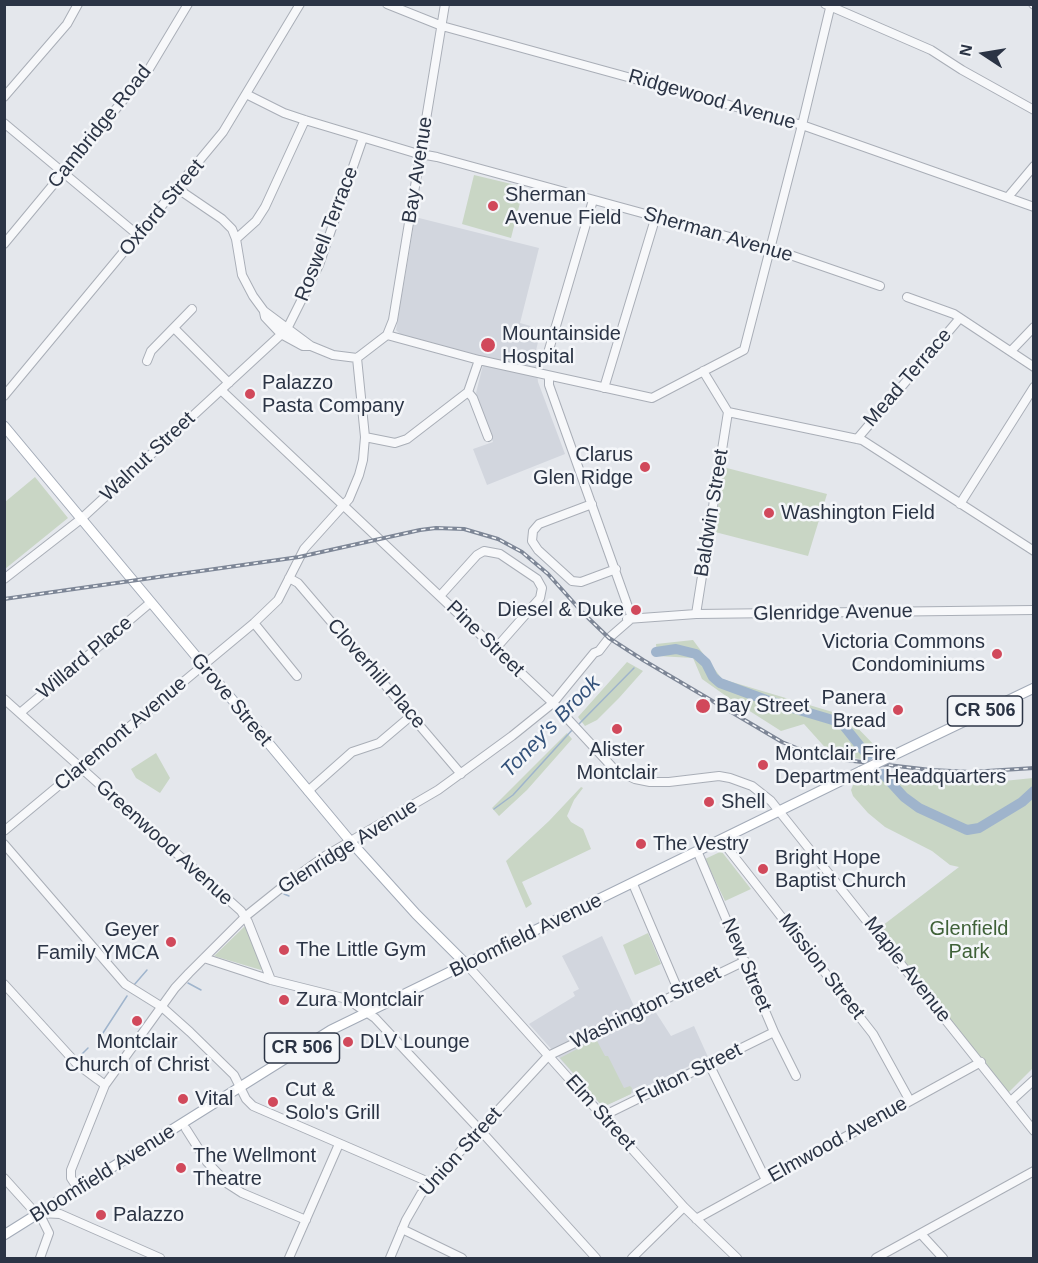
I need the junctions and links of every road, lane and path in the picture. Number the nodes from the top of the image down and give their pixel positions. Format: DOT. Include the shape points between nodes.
graph roads {
  1 [pos="78,4"];
  2 [pos="188,4"];
  3 [pos="300,4"];
  4 [pos="387,4"];
  5 [pos="445,4"];
  6 [pos="829,5"];
  7 [pos="442,27"];
  8 [pos="246,94"];
  9 [pos="4,97"];
  10 [pos="1034,110"];
  11 [pos="305,120"];
  12 [pos="4,123"];
  13 [pos="802,125"];
  14 [pos="363,138"];
  15 [pos="421,154"];
  16 [pos="1034,166"];
  17 [pos="63,173"];
  18 [pos="178,189"];
  19 [pos="1010,198"];
  20 [pos="593,200"];
  21 [pos="1034,207"];
  22 [pos="656,216"];
  23 [pos="139,236"];
  24 [pos="236,239"];
  25 [pos="4,244"];
  26 [pos="770,248"];
  27 [pos="880,286"];
  28 [pos="907,297"];
  29 [pos="192,309"];
  30 [pos="960,318"];
  31 [pos="1034,327"];
  32 [pos="174,328"];
  33 [pos="284,332"];
  34 [pos="387,335"];
  35 [pos="1011,351"];
  36 [pos="548,353"];
  37 [pos="357,358"];
  38 [pos="479,360"];
  39 [pos="147,362"];
  40 [pos="1034,367"];
  41 [pos="703,371"];
  42 [pos="549,376"];
  43 [pos="229,383"];
  44 [pos="1034,387"];
  45 [pos="604,388"];
  46 [pos="221,390"];
  47 [pos="468,392"];
  48 [pos="4,396"];
  49 [pos="728,412"];
  50 [pos="4,426"];
  51 [pos="365,437"];
  52 [pos="488,437"];
  53 [pos="857,438"];
  54 [pos="592,504"];
  55 [pos="960,504"];
  56 [pos="343,505"];
  57 [pos="81,519"];
  58 [pos="1034,551"];
  59 [pos="616,569"];
  60 [pos="289,578"];
  61 [pos="4,579"];
  62 [pos="440,596"];
  63 [pos="150,603"];
  64 [pos="1034,610"];
  65 [pos="696,614"];
  66 [pos="632,618"];
  67 [pos="254,623"];
  68 [pos="496,648"];
  69 [pos="203,665"];
  70 [pos="297,676"];
  71 [pos="1034,688"];
  72 [pos="4,699"];
  73 [pos="553,703"];
  74 [pos="20,713"];
  75 [pos="412,715"];
  76 [pos="80,767"];
  77 [pos="461,774"];
  78 [pos="308,791"];
  79 [pos="780,810"];
  80 [pos="4,831"];
  81 [pos="722,841"];
  82 [pos="351,842"];
  83 [pos="4,844"];
  84 [pos="698,853"];
  85 [pos="633,884"];
  86 [pos="246,916"];
  87 [pos="204,958"];
  88 [pos="745,961"];
  89 [pos="467,965"];
  90 [pos="271,980"];
  91 [pos="4,984"];
  92 [pos="679,992"];
  93 [pos="162,1007"];
  94 [pos="367,1013"];
  95 [pos="774,1032"];
  96 [pos="548,1056"];
  97 [pos="981,1062"];
  98 [pos="709,1064"];
  99 [pos="796,1076"];
  100 [pos="1034,1080"];
  101 [pos="105,1085"];
  102 [pos="240,1088"];
  103 [pos="910,1101"];
  104 [pos="1011,1101"];
  105 [pos="603,1116"];
  106 [pos="186,1129"];
  107 [pos="480,1130"];
  108 [pos="1034,1131"];
  109 [pos="339,1144"];
  110 [pos="1034,1171"];
  111 [pos="4,1179"];
  112 [pos="766,1180"];
  113 [pos="431,1184"];
  114 [pos="79,1190"];
  115 [pos="684,1207"];
  116 [pos="39,1213"];
  117 [pos="696,1219"];
  118 [pos="306,1220"];
  119 [pos="402,1229"];
  120 [pos="921,1234"];
  121 [pos="4,1235"];
  122 [pos="144,1255"];
  123 [pos="40,1258"];
  124 [pos="160,1258"];
  125 [pos="289,1258"];
  126 [pos="390,1258"];
  127 [pos="462,1258"];
  128 [pos="596,1258"];
  129 [pos="633,1258"];
  130 [pos="737,1258"];
  131 [pos="876,1258"];
  132 [pos="943,1258"];
  1 -- 9 [label="street" via="66,24"];
  2 -- 17 [label="street, Cambridge Road" via="149,69"];
  3 -- 8 [label="street, Oxford Street"];
  4 -- 7 [label="street, Ridgewood Avenue"];
  5 -- 7 [label="street, Bay Avenue"];
  6 -- 10 [label="street" via="932,50"];
  6 -- 13 [label="street"];
  7 -- 13 [label="street, Ridgewood Avenue"];
  7 -- 15 [label="street, Bay Avenue"];
  8 -- 11 [label="street, Sherman Avenue"];
  8 -- 18 [label="street, Oxford Street" via="223,132"];
  11 -- 14 [label="street, Sherman Avenue"];
  11 -- 24 [label="street" via="265,207"];
  12 -- 17 [label="street"];
  13 -- 19 [label="street, Ridgewood Avenue"];
  13 -- 26 [label="street"];
  14 -- 15 [label="street, Sherman Avenue"];
  14 -- 33 [label="street, Roswell Terrace" via="316,273"];
  15 -- 20 [label="street, Sherman Avenue"];
  15 -- 34 [label="street, Bay Avenue" via="393,320"];
  16 -- 19 [label="street"];
  17 -- 23 [label="street"];
  17 -- 25 [label="street, Cambridge Road"];
  18 -- 23 [label="street, Oxford Street"];
  18 -- 24 [label="street" via="228,223"];
  19 -- 21 [label="street, Ridgewood Avenue"];
  20 -- 22 [label="street, Sherman Avenue"];
  20 -- 36 [label="street"];
  22 -- 26 [label="street, Sherman Avenue"];
  22 -- 45 [label="street"];
  23 -- 48 [label="street, Oxford Street"];
  24 -- 33 [label="street" via="242,275 264,311"];
  26 -- 27 [label="street, Sherman Avenue"];
  26 -- 41 [label="street" via="744,350"];
  28 -- 30 [label="street"];
  29 -- 32 [label="street"];
  30 -- 35 [label="street"];
  30 -- 53 [label="street, Mead Terrace"];
  31 -- 35 [label="street"];
  32 -- 39 [label="street" via="151,351"];
  32 -- 43 [label="street"];
  33 -- 37 [label="street" via="328,354"];
  33 -- 43 [label="street, Walnut Street"];
  34 -- 37 [label="street"];
  34 -- 38 [label="street"];
  35 -- 40 [label="street"];
  37 -- 51 [label="street, Claremont Avenue"];
  38 -- 42 [label="street"];
  38 -- 47 [label="street"];
  41 -- 45 [label="street" via="652,398"];
  41 -- 49 [label="street"];
  42 -- 45 [label="street"];
  42 -- 54 [label="street"];
  43 -- 46 [label="street, Walnut Street"];
  44 -- 55 [label="street"];
  46 -- 56 [label="street, Pine Street"];
  46 -- 57 [label="street, Walnut Street"];
  47 -- 51 [label="street" via="403,441"];
  47 -- 52 [label="street"];
  49 -- 53 [label="street"];
  49 -- 65 [label="street, Baldwin Street"];
  50 -- 57 [label="main road, Grove Street"];
  51 -- 56 [label="street, Claremont Avenue" via="359,475"];
  53 -- 55 [label="street"];
  54 -- 59 [label="street"];
  54 -- 59 [label="street" via="536,527 531,536 534,545 572,581 581,582"];
  55 -- 58 [label="street"];
  56 -- 60 [label="street, Claremont Avenue" via="304,549"];
  56 -- 62 [label="street, Pine Street"];
  57 -- 61 [label="street, Walnut Street"];
  57 -- 63 [label="main road, Grove Street"];
  59 -- 66 [label="street"];
  60 -- 67 [label="street, Claremont Avenue" via="278,600"];
  60 -- 75 [label="street, Cloverhill Place" via="298,583"];
  62 -- 68 [label="street, Pine Street"];
  62 -- 68 [label="street" via="484,551 511,560 537,579 542,588 540,598"];
  63 -- 69 [label="main road, Grove Street"];
  63 -- 74 [label="street, Willard Place"];
  64 -- 65 [label="street, Glenridge Avenue"];
  65 -- 66 [label="street, Glenridge Avenue"];
  66 -- 73 [label="street, Glenridge Avenue" via="594,653"];
  67 -- 69 [label="street, Claremont Avenue"];
  67 -- 70 [label="street"];
  68 -- 73 [label="street, Pine Street"];
  69 -- 76 [label="street, Claremont Avenue"];
  69 -- 78 [label="main road, Grove Street"];
  71 -- 79 [label="main road, Bloomfield Avenue / CR 506, bridge"];
  72 -- 74 [label="street, Greenwood Avenue"];
  73 -- 77 [label="street, Glenridge Avenue"];
  73 -- 79 [label="street, Pine Street" via="611,766 629,777 659,783 734,778 757,789"];
  74 -- 76 [label="street, Greenwood Avenue"];
  75 -- 77 [label="street, Cloverhill Place"];
  75 -- 78 [label="street" via="379,743 352,752"];
  76 -- 80 [label="street, Claremont Avenue"];
  76 -- 86 [label="street, Greenwood Avenue"];
  77 -- 82 [label="street, Glenridge Avenue"];
  78 -- 82 [label="main road, Grove Street"];
  79 -- 81 [label="main road, Bloomfield Avenue / CR 506"];
  79 -- 97 [label="street, Maple Avenue"];
  81 -- 84 [label="main road, Bloomfield Avenue / CR 506"];
  81 -- 103 [label="street, Mission Street" via="873,1034"];
  82 -- 86 [label="street, Glenridge Avenue" via="325,856"];
  82 -- 89 [label="main road, Grove Street"];
  83 -- 93 [label="street" via="126,984"];
  84 -- 85 [label="main road, Bloomfield Avenue / CR 506"];
  84 -- 88 [label="street, New Street"];
  85 -- 89 [label="main road, Bloomfield Avenue / CR 506"];
  85 -- 92 [label="street"];
  86 -- 87 [label="street, Glenridge Avenue"];
  86 -- 90 [label="street, Greenwood Avenue"];
  87 -- 90 [label="street"];
  87 -- 93 [label="street, Glenridge Avenue"];
  88 -- 92 [label="street, Washington Street"];
  88 -- 95 [label="street, New Street"];
  89 -- 94 [label="main road, Bloomfield Avenue / CR 506"];
  89 -- 96 [label="street, Elm Street"];
  90 -- 94 [label="street" via="347,999"];
  91 -- 101 [label="street" via="72,1060"];
  92 -- 96 [label="street, Washington Street"];
  93 -- 101 [label="street, Glenridge Avenue"];
  93 -- 102 [label="street" via="231,1072"];
  94 -- 102 [label="main road, Bloomfield Avenue / CR 506" via="317,1039"];
  94 -- 107 [label="street"];
  95 -- 98 [label="street, Fulton Street"];
  95 -- 99 [label="street, New Street"];
  96 -- 105 [label="street, Elm Street"];
  96 -- 107 [label="street, Union Street"];
  97 -- 103 [label="street, Elmwood Avenue"];
  97 -- 104 [label="street, Maple Avenue"];
  98 -- 105 [label="street, Fulton Street"];
  98 -- 112 [label="street"];
  100 -- 104 [label="street"];
  101 -- 114 [label="street, Glenridge Avenue" via="70,1170"];
  102 -- 109 [label="street" via="248,1102 258,1109"];
  102 -- 114 [label="main road, Bloomfield Avenue / CR 506"];
  103 -- 112 [label="street, Elmwood Avenue"];
  104 -- 108 [label="street, Maple Avenue"];
  105 -- 115 [label="street, Elm Street"];
  106 -- 118 [label="street" via="207,1162 228,1184"];
  107 -- 113 [label="street, Union Street"];
  107 -- 128 [label="street"];
  109 -- 113 [label="street"];
  109 -- 118 [label="street"];
  110 -- 120 [label="street"];
  111 -- 116 [label="street"];
  112 -- 117 [label="street, Elmwood Avenue"];
  113 -- 119 [label="street, Union Street"];
  114 -- 116 [label="main road, Bloomfield Avenue / CR 506"];
  115 -- 117 [label="street, Elm Street"];
  115 -- 129 [label="street"];
  116 -- 121 [label="main road, Bloomfield Avenue / CR 506"];
  116 -- 122 [label="street" via="60,1214"];
  116 -- 123 [label="street" via="49,1233"];
  117 -- 130 [label="street, Elm Street"];
  118 -- 125 [label="street"];
  119 -- 126 [label="street, Union Street"];
  119 -- 127 [label="street"];
  120 -- 131 [label="street"];
  120 -- 132 [label="street"];
  122 -- 124 [label="street"];
}
